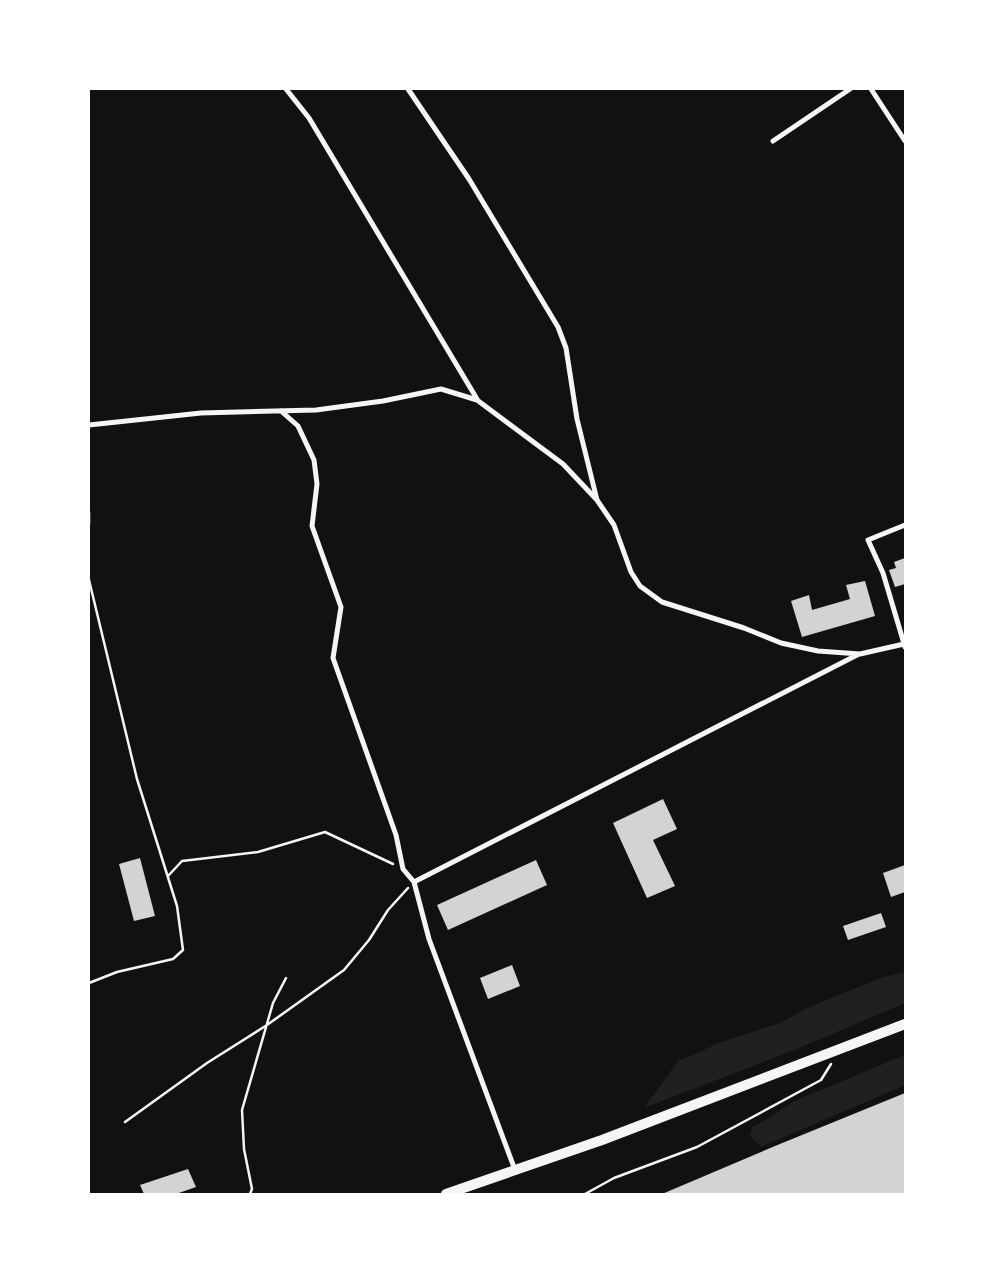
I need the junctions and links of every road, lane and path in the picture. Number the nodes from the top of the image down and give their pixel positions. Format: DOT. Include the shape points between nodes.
graph roads {
  1 [pos="286,89"];
  2 [pos="408,89"];
  3 [pos="850,89"];
  4 [pos="871,89"];
  5 [pos="773,141"];
  6 [pos="905,141"];
  7 [pos="477,400"];
  8 [pos="281,411"];
  9 [pos="89,425"];
  10 [pos="597,500"];
  11 [pos="89,512"];
  12 [pos="89,524"];
  13 [pos="905,525"];
  14 [pos="89,580"];
  15 [pos="905,646"];
  16 [pos="860,654"];
  17 [pos="403,869"];
  18 [pos="168,876"];
  19 [pos="414,882"];
  20 [pos="286,978"];
  21 [pos="89,983"];
  22 [pos="905,1024"];
  23 [pos="268,1026"];
  24 [pos="840,1049"];
  25 [pos="125,1122"];
  26 [pos="515,1170"];
  27 [pos="250,1194"];
  28 [pos="446,1194"];
  29 [pos="585,1194"];
  1 -- 7 [label="street" via="308,118"];
  2 -- 10 [label="street" via="469,179 558,327 566,348 577,419"];
  3 -- 5 [label="street"];
  4 -- 6 [label="street"];
  7 -- 8 [label="street" via="441,389 326,409"];
  7 -- 10 [label="street" via="563,464"];
  8 -- 9 [label="street" via="202,413"];
  8 -- 17 [label="street" via="298,426 314,460 317,484 312,526 341,608 333,658 396,835"];
  10 -- 16 [label="street" via="614,525 631,572 640,586 662,602 781,643 818,652"];
  11 -- 12 [label="path"];
  13 -- 15 [label="street" via="868,540 883,574"];
  14 -- 18 [label="path" via="137,779"];
  15 -- 16 [label="street"];
  16 -- 19 [label="street"];
  17 -- 18 [label="path" via="325,832 258,852 182,861"];
  17 -- 19 [label="street"];
  18 -- 21 [label="path" via="177,906 183,950 173,959 117,972"];
  19 -- 23 [label="path" via="388,910 344,970"];
  19 -- 26 [label="street" via="429,939"];
  20 -- 23 [label="path" via="273,1003"];
  22 -- 24 [label="main road"];
  23 -- 25 [label="path" via="207,1063"];
  23 -- 27 [label="path" via="242,1110"];
  24 -- 26 [label="main road"];
  24 -- 29 [label="path" via="821,1080 697,1147 614,1178"];
  26 -- 28 [label="main road"];
}
